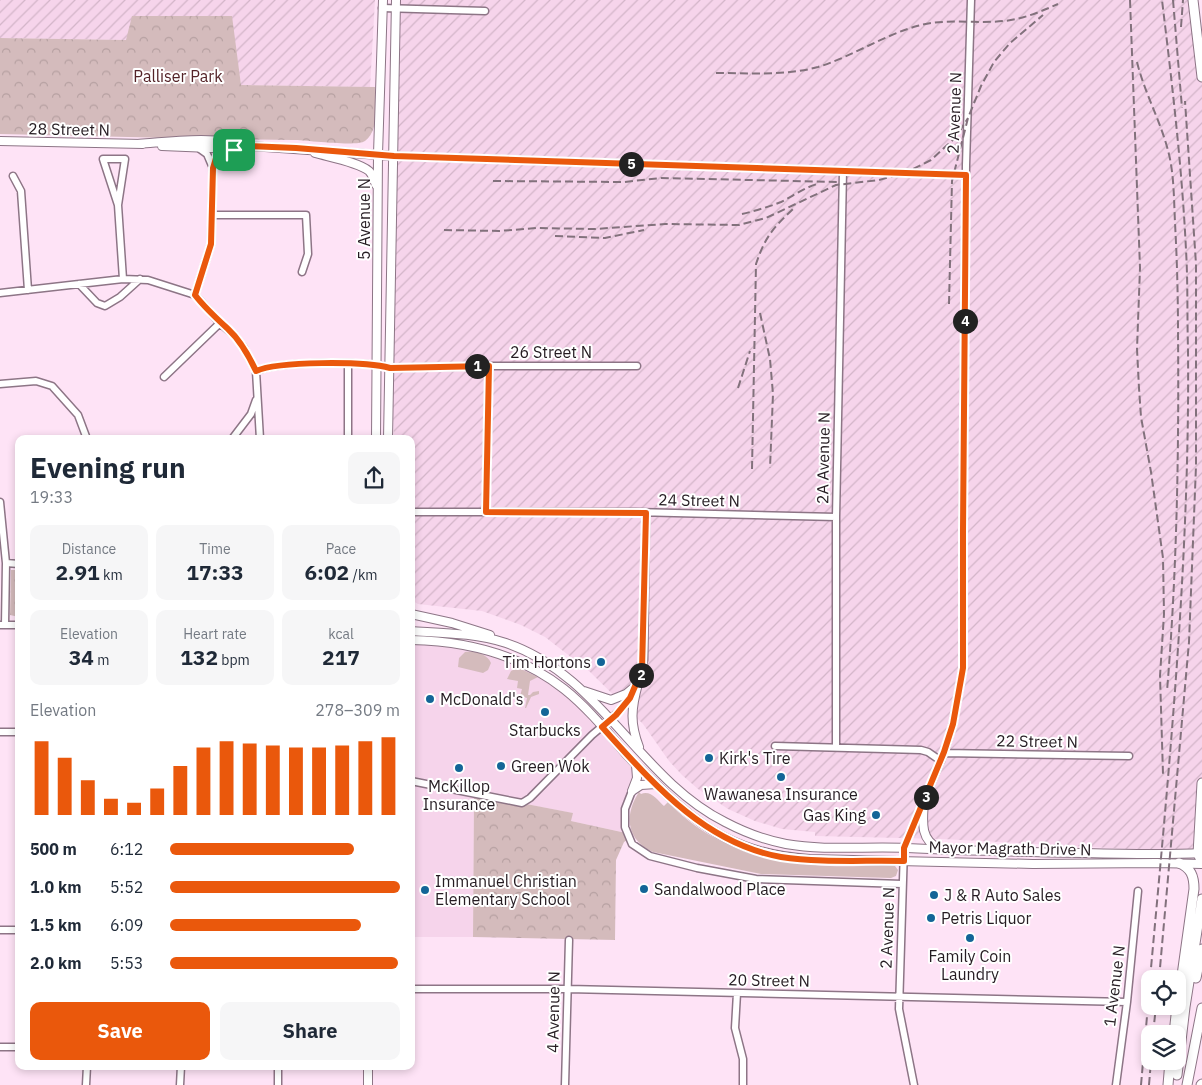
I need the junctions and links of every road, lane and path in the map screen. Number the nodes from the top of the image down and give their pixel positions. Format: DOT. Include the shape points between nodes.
graph roads {
  1 [pos="396,0"];
  2 [pos="971,0"];
  3 [pos="1193,0"];
  4 [pos="382,4"];
  5 [pos="396,9"];
  6 [pos="485,11"];
  7 [pos="1202,77"];
  8 [pos="0,141"];
  9 [pos="138,144"];
  10 [pos="251,146"];
  11 [pos="200,148"];
  12 [pos="296,148"];
  13 [pos="226,149"];
  14 [pos="378,154"];
  15 [pos="394,156"];
  16 [pos="213,168"];
  17 [pos="843,171"];
  18 [pos="966,175"];
  19 [pos="13,176"];
  20 [pos="378,193"];
  21 [pos="118,206"];
  22 [pos="212,215"];
  23 [pos="302,272"];
  24 [pos="123,279"];
  25 [pos="140,279"];
  26 [pos="79,284"];
  27 [pos="28,290"];
  28 [pos="0,293"];
  29 [pos="195,295"];
  30 [pos="220,323"];
  31 [pos="348,364"];
  32 [pos="376,364"];
  33 [pos="489,366"];
  34 [pos="637,366"];
  35 [pos="390,368"];
  36 [pos="256,371"];
  37 [pos="164,377"];
  38 [pos="0,384"];
  39 [pos="258,395"];
  40 [pos="86,435"];
  41 [pos="235,435"];
  42 [pos="260,435"];
  43 [pos="348,435"];
  44 [pos="376,435"];
  45 [pos="388,435"];
  46 [pos="0,502"];
  47 [pos="415,512"];
  48 [pos="486,512"];
  49 [pos="646,513"];
  50 [pos="836,517"];
  51 [pos="6,563"];
  52 [pos="15,564"];
  53 [pos="415,615"];
  54 [pos="3,625"];
  55 [pos="415,631"];
  56 [pos="415,640"];
  57 [pos="420,640"];
  58 [pos="415,642"];
  59 [pos="505,642"];
  60 [pos="638,684"];
  61 [pos="581,690"];
  62 [pos="611,720"];
  63 [pos="602,727"];
  64 [pos="0,732"];
  65 [pos="15,732"];
  66 [pos="775,746"];
  67 [pos="836,747"];
  68 [pos="640,752"];
  69 [pos="944,752"];
  70 [pos="1129,756"];
  71 [pos="941,761"];
  72 [pos="636,765"];
  73 [pos="415,782"];
  74 [pos="1202,783"];
  75 [pos="656,784"];
  76 [pos="632,791"];
  77 [pos="924,801"];
  78 [pos="904,848"];
  79 [pos="946,850"];
  80 [pos="1201,858"];
  81 [pos="904,861"];
  82 [pos="1179,863"];
  83 [pos="902,884"];
  84 [pos="1138,891"];
  85 [pos="1202,899"];
  86 [pos="0,930"];
  87 [pos="15,930"];
  88 [pos="569,940"];
  89 [pos="1202,948"];
  90 [pos="1182,970"];
  91 [pos="415,989"];
  92 [pos="568,989"];
  93 [pos="737,993"];
  94 [pos="899,997"];
  95 [pos="1127,1002"];
  96 [pos="1202,1008"];
  97 [pos="0,1047"];
  98 [pos="15,1047"];
  99 [pos="87,1070"];
  100 [pos="181,1070"];
  101 [pos="278,1070"];
  102 [pos="368,1070"];
  103 [pos="1169,1070"];
  104 [pos="1176,1080"];
  105 [pos="86,1085"];
  106 [pos="180,1085"];
  107 [pos="278,1085"];
  108 [pos="368,1085"];
  109 [pos="565,1085"];
  110 [pos="743,1085"];
  111 [pos="914,1085"];
  112 [pos="1116,1085"];
  113 [pos="1168,1085"];
  114 [pos="1188,1085"];
  1 -- 5 [label="main road, 5 Avenue N"];
  2 -- 18 [label="street, 2 Avenue N"];
  3 -- 7 [label="highway"];
  4 -- 5 [label="street"];
  4 -- 14 [label="main road, 5 Avenue N"];
  5 -- 6 [label="street"];
  5 -- 15 [label="main road, 5 Avenue N"];
  8 -- 9 [label="main road, 28 Street N"];
  9 -- 10 [label="main road, 28 Street N" via="187,140 236,142"];
  9 -- 11 [label="main road, 28 Street N"];
  10 -- 12 [label="main road, 28 Street N"];
  10 -- 13 [label="main road, 28 Street N"];
  11 -- 13 [label="main road, 28 Street N"];
  11 -- 16 [label="street" via="207,154"];
  12 -- 14 [label="main road, 28 Street N"];
  12 -- 20 [label="main road" via="368,170"];
  13 -- 16 [label="street" via="216,158"];
  14 -- 15 [label="main road, 28 Street N"];
  14 -- 20 [label="main road, 5 Avenue N"];
  15 -- 17 [label="street, 28 Street N"];
  15 -- 35 [label="main road, 5 Avenue N"];
  16 -- 22 [label="street"];
  17 -- 18 [label="street, 28 Street N"];
  17 -- 50 [label="street, 2A Avenue N"];
  18 -- 69 [label="street, 2 Avenue N" via="963,668 953,724"];
  19 -- 27 [label="street" via="21,191"];
  20 -- 32 [label="main road, 5 Avenue N"];
  21 -- 21 [label="street" via="125,159 103,159 109,177"];
  21 -- 24 [label="street"];
  22 -- 23 [label="street" via="306,215 308,254"];
  22 -- 29 [label="street" via="211,244"];
  24 -- 25 [label="street"];
  24 -- 26 [label="street"];
  25 -- 26 [label="street" via="105,306 97,303"];
  25 -- 29 [label="street"];
  26 -- 27 [label="street"];
  27 -- 28 [label="street"];
  29 -- 30 [label="street"];
  30 -- 36 [label="street" via="244,348"];
  30 -- 37 [label="street"];
  31 -- 32 [label="street, 26 Street N"];
  31 -- 36 [label="street, 26 Street N" via="270,366"];
  31 -- 43 [label="street"];
  32 -- 35 [label="street, 26 Street N"];
  32 -- 44 [label="main road, 5 Avenue N"];
  33 -- 34 [label="street, 26 Street N"];
  33 -- 35 [label="street, 26 Street N"];
  33 -- 48 [label="street"];
  35 -- 45 [label="main road, 5 Avenue N"];
  36 -- 39 [label="street"];
  38 -- 40 [label="street" via="36,381 52,386 78,415"];
  39 -- 41 [label="street" via="251,414"];
  39 -- 42 [label="street"];
  46 -- 51 [label="street"];
  47 -- 48 [label="street, 24 Street N"];
  48 -- 49 [label="street, 24 Street N"];
  49 -- 50 [label="street, 24 Street N"];
  49 -- 60 [label="street" via="644,660"];
  50 -- 67 [label="street, 2A Avenue N"];
  51 -- 52 [label="street"];
  51 -- 54 [label="street"];
  53 -- 59 [label="main road" via="474,629"];
  55 -- 59 [label="main road, Mayor Magrath Drive N" via="481,636"];
  56 -- 57 [label="main road, Mayor Magrath Drive N"];
  57 -- 58 [label="main road"];
  57 -- 63 [label="main road, Mayor Magrath Drive N" via="471,646 523,664 564,689"];
  59 -- 61 [label="main road, Mayor Magrath Drive N" via="552,666"];
  60 -- 61 [label="main road" via="611,700"];
  60 -- 62 [label="street"];
  60 -- 68 [label="main road" via="631,717"];
  61 -- 62 [label="main road, Mayor Magrath Drive N"];
  62 -- 63 [label="street"];
  62 -- 68 [label="main road, Mayor Magrath Drive N"];
  63 -- 72 [label="main road, Mayor Magrath Drive N"];
  63 -- 73 [label="street" via="522,803"];
  64 -- 65 [label="street"];
  66 -- 67 [label="street"];
  67 -- 71 [label="street" via="921,750"];
  68 -- 78 [label="main road, Mayor Magrath Drive N" via="696,804 724,822 754,835 814,847"];
  69 -- 70 [label="street, 22 Street N"];
  69 -- 71 [label="street, 2 Avenue N"];
  71 -- 77 [label="street, 2 Avenue N"];
  72 -- 75 [label="main road, Mayor Magrath Drive N"];
  72 -- 76 [label="main road" via="637,778"];
  74 -- 80 [label="highway"];
  75 -- 76 [label="main road"];
  75 -- 81 [label="main road, Mayor Magrath Drive N" via="700,823 755,850 803,859"];
  76 -- 83 [label="street" via="624,809 626,833 632,844 654,857 764,880"];
  77 -- 78 [label="street, 2 Avenue N"];
  77 -- 79 [label="main road" via="924,833 931,844"];
  78 -- 79 [label="main road, Mayor Magrath Drive N"];
  78 -- 81 [label="street, 2 Avenue N"];
  79 -- 80 [label="main road, Mayor Magrath Drive N"];
  80 -- 82 [label="main road, Mayor Magrath Drive N"];
  81 -- 82 [label="main road, Mayor Magrath Drive N"];
  81 -- 83 [label="street, 2 Avenue N"];
  82 -- 90 [label="highway" via="1187,867 1194,878"];
  83 -- 94 [label="street, 2 Avenue N"];
  84 -- 95 [label="street, 1 Avenue N"];
  85 -- 104 [label="highway"];
  86 -- 87 [label="street"];
  88 -- 92 [label="street, 4 Avenue N"];
  89 -- 104 [label="highway"];
  91 -- 92 [label="street, 20 Street N"];
  92 -- 93 [label="street, 20 Street N"];
  92 -- 109 [label="street, 4 Avenue N"];
  93 -- 94 [label="street, 20 Street N"];
  93 -- 110 [label="street" via="735,1028 743,1059"];
  94 -- 95 [label="street, 20 Street N"];
  94 -- 111 [label="street, 2 Avenue N" via="901,1024"];
  95 -- 112 [label="street, 1 Avenue N"];
  96 -- 114 [label="highway"];
  97 -- 98 [label="street"];
  99 -- 105 [label="street"];
  100 -- 106 [label="street"];
  101 -- 107 [label="street"];
  102 -- 108 [label="main road"];
  103 -- 113 [label="highway"];
}
